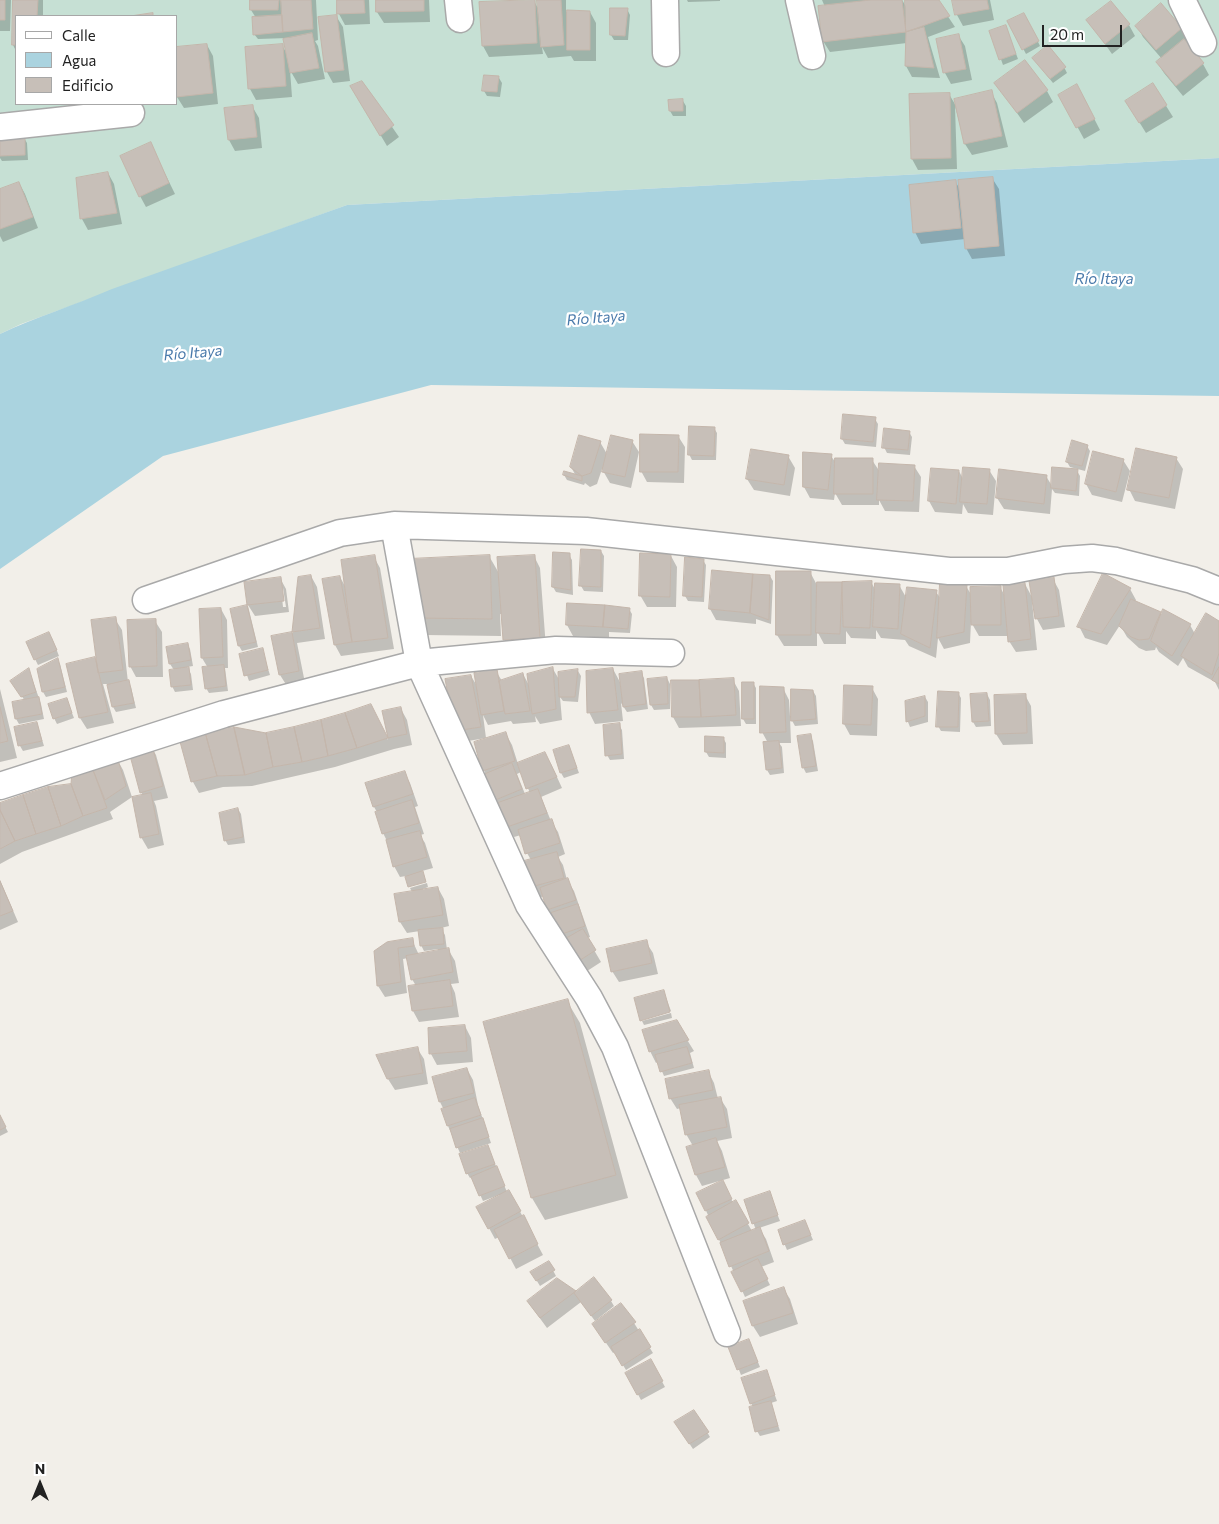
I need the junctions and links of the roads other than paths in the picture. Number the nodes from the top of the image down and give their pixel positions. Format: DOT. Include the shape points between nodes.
graph roads {
  1 [pos="665,0"];
  2 [pos="799,0"];
  3 [pos="1182,0"];
  4 [pos="1203,43"];
  5 [pos="666,53"];
  6 [pos="812,56"];
  7 [pos="131,113"];
  8 [pos="0,127"];
  9 [pos="394,525"];
  10 [pos="1219,591"];
  11 [pos="146,600"];
  12 [pos="671,653"];
  13 [pos="419,663"];
  14 [pos="0,786"];
  15 [pos="727,1332"];
  1 -- 5 [label="street"];
  2 -- 6 [label="street"];
  3 -- 4 [label="street"];
  7 -- 8 [label="street"];
  9 -- 10 [label="street" via="586,531 949,572 1008,572 1064,560 1092,558 1192,580"];
  9 -- 11 [label="street" via="340,533"];
  9 -- 13 [label="street"];
  12 -- 13 [label="street" via="556,650"];
  13 -- 14 [label="street" via="224,714"];
  13 -- 15 [label="street" via="529,905 589,998 615,1047"];
}
